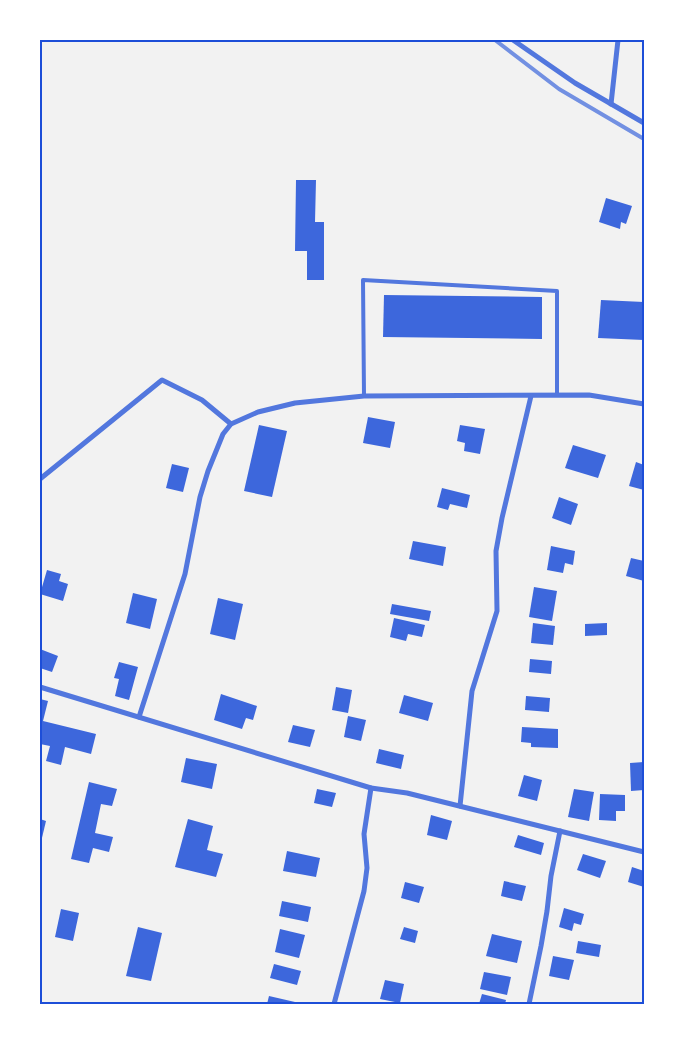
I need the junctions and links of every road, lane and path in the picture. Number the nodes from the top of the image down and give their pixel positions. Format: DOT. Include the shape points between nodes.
graph roads {
  1 [pos="513,40"];
  2 [pos="618,40"];
  3 [pos="611,104"];
  4 [pos="644,123"];
  5 [pos="557,394"];
  6 [pos="364,396"];
  7 [pos="531,396"];
  8 [pos="644,404"];
  9 [pos="231,424"];
  10 [pos="40,479"];
  11 [pos="40,687"];
  12 [pos="139,717"];
  13 [pos="370,788"];
  14 [pos="460,806"];
  15 [pos="560,831"];
  16 [pos="644,852"];
  17 [pos="334,1004"];
  18 [pos="528,1004"];
  1 -- 3 [label="street" via="575,84"];
  2 -- 3 [label="street"];
  3 -- 4 [label="street"];
  5 -- 6 [label="lane" via="557,291 363,280"];
  5 -- 7 [label="street"];
  5 -- 8 [label="street" via="589,395"];
  6 -- 7 [label="street"];
  6 -- 9 [label="street" via="295,402 258,412"];
  7 -- 14 [label="street" via="496,551 497,611 472,691"];
  9 -- 10 [label="street" via="202,400 162,380"];
  9 -- 12 [label="street" via="223,434 208,470 185,574"];
  11 -- 12 [label="street"];
  12 -- 13 [label="street"];
  13 -- 14 [label="street"];
  13 -- 17 [label="street" via="364,834 367,868 364,891"];
  14 -- 15 [label="street"];
  15 -- 16 [label="street"];
  15 -- 18 [label="street" via="542,946"];
}
